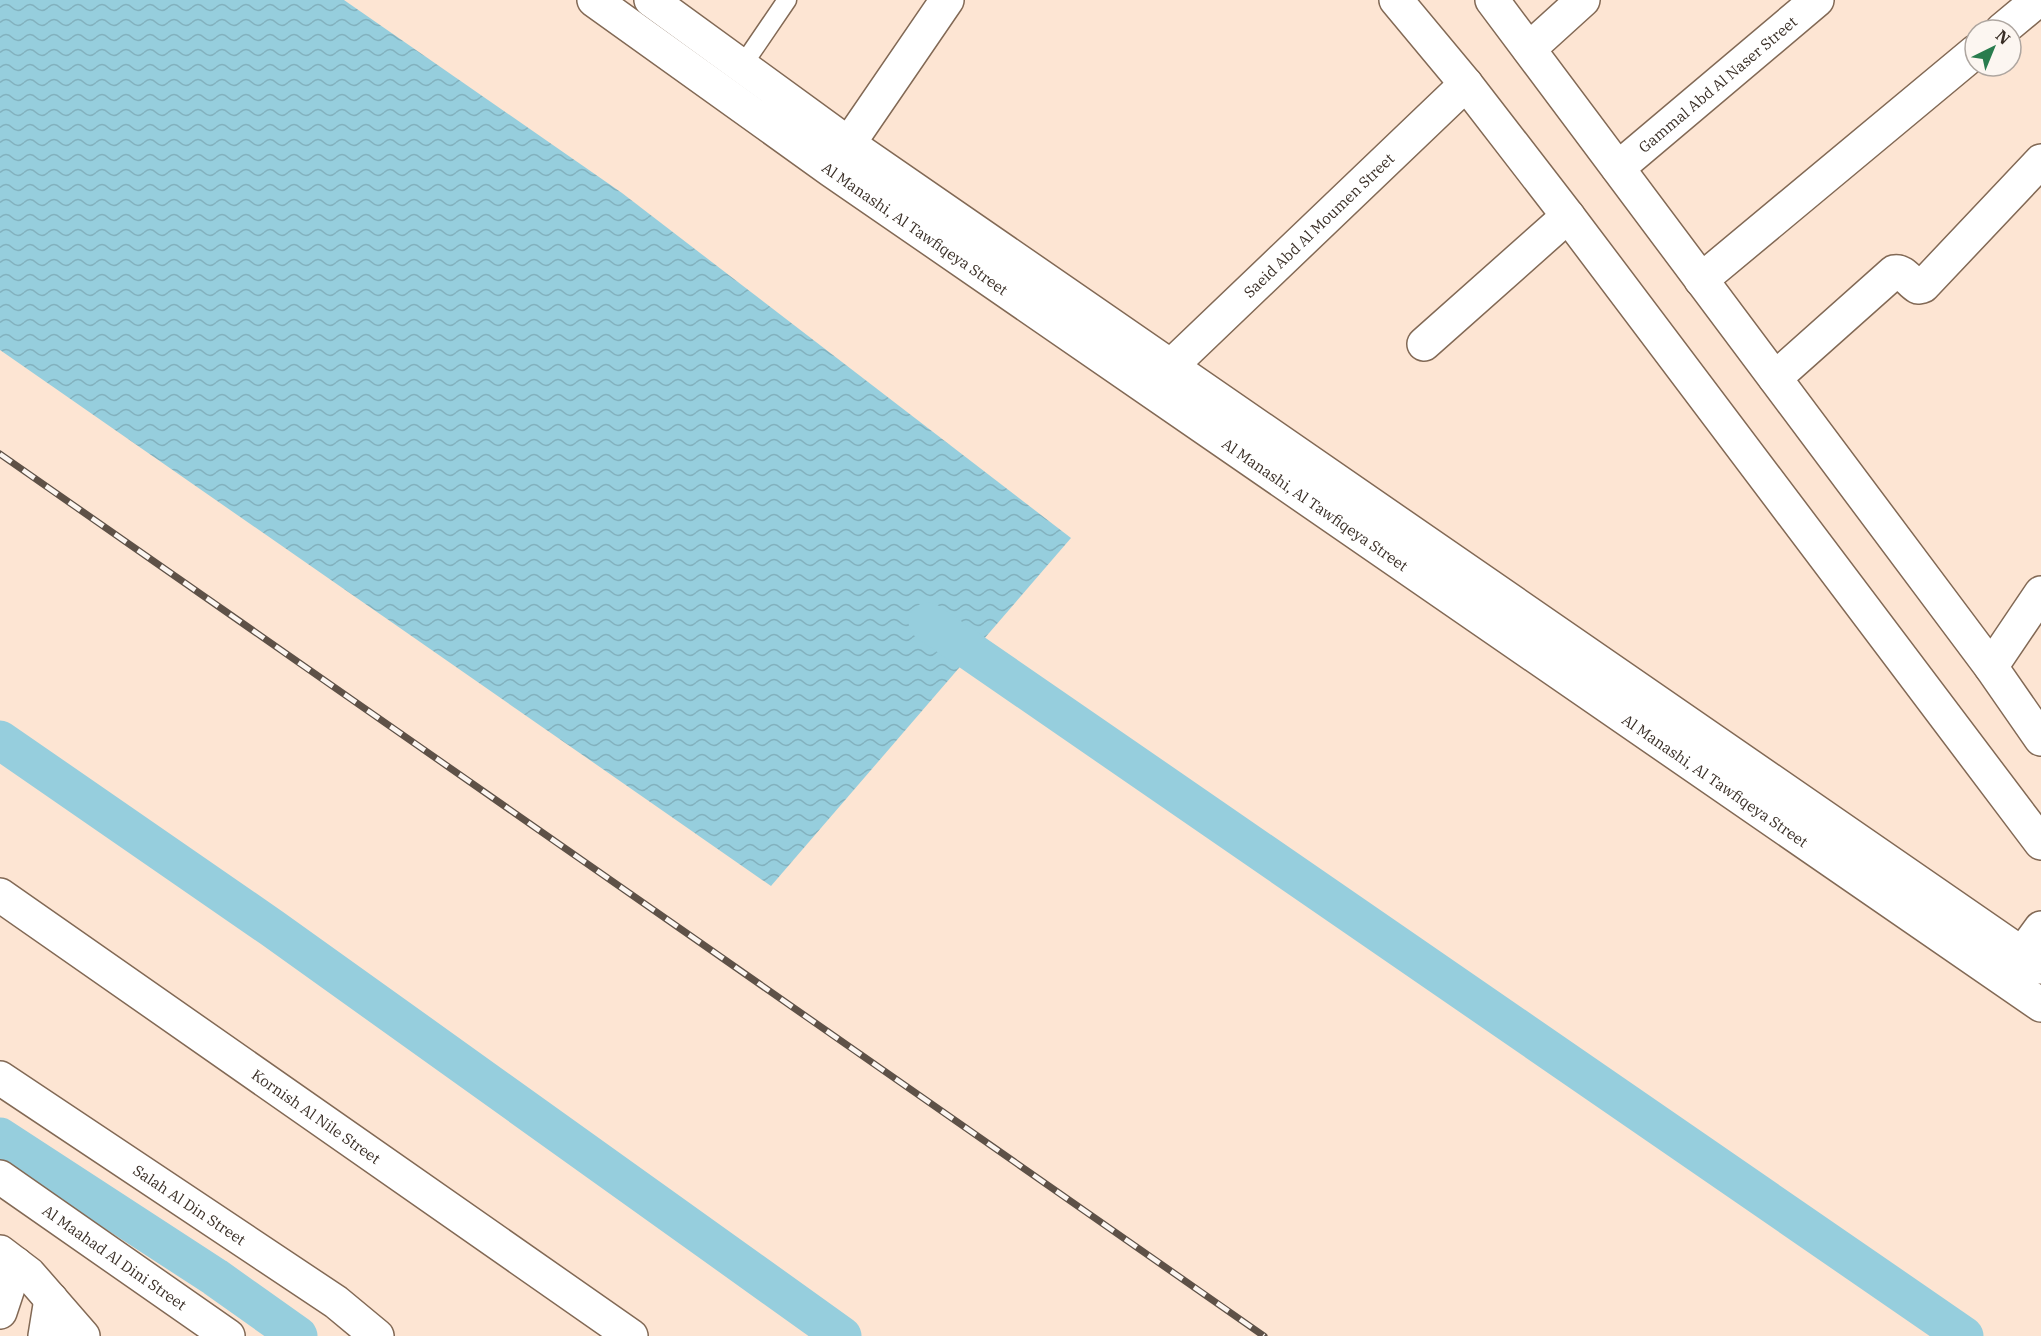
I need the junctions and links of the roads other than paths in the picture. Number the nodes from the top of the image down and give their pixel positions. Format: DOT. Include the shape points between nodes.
graph roads {
  1 [pos="594,0"];
  2 [pos="651,0"];
  3 [pos="787,0"];
  4 [pos="946,0"];
  5 [pos="1396,0"];
  6 [pos="1492,0"];
  7 [pos="1583,0"];
  8 [pos="1817,0"];
  9 [pos="2038,0"];
  10 [pos="2016,18"];
  11 [pos="1529,49"];
  12 [pos="1963,62"];
  13 [pos="742,66"];
  14 [pos="1466,84"];
  15 [pos="840,157"];
  16 [pos="2041,161"];
  17 [pos="1618,168"];
  18 [pos="1568,216"];
  19 [pos="1701,280"];
  20 [pos="1424,344"];
  21 [pos="1171,366"];
  22 [pos="1775,378"];
  23 [pos="2041,593"];
  24 [pos="1991,667"];
  25 [pos="2041,739"];
  26 [pos="2041,843"];
  27 [pos="0,895"];
  28 [pos="2041,927"];
  29 [pos="2022,967"];
  30 [pos="2041,1005"];
  31 [pos="0,1078"];
  32 [pos="0,1177"];
  33 [pos="8,1258"];
  34 [pos="51,1299"];
  35 [pos="0,1312"];
  36 [pos="45,1336"];
  37 [pos="83,1336"];
  38 [pos="228,1336"];
  39 [pos="377,1336"];
  40 [pos="631,1336"];
  1 -- 15 [label="street, Al Manashi, Al Tawfiqeya Street"];
  2 -- 13 [label="street, Al Manashi, Al Tawfiqeya Street"];
  3 -- 13 [label="lane"];
  4 -- 15 [label="street"];
  5 -- 14 [label="street"];
  6 -- 11 [label="street"];
  7 -- 11 [label="street"];
  8 -- 17 [label="street, Gammal Abd Al Naser Street"];
  9 -- 10 [label="street"];
  11 -- 17 [label="street"];
  12 -- 19 [label="street"];
  13 -- 15 [label="street, Al Manashi, Al Tawfiqeya Street"];
  14 -- 18 [label="street"];
  14 -- 21 [label="street, Saeid Abd Al Moumen Street"];
  15 -- 21 [label="street, Al Manashi, Al Tawfiqeya Street"];
  15 -- 29 [label="street, Al Manashi, Al Tawfiqeya Street"];
  16 -- 22 [label="street" via="1923,286 1918,287 1902,273 1894,272"];
  17 -- 19 [label="street"];
  18 -- 20 [label="street"];
  18 -- 26 [label="street"];
  19 -- 22 [label="street"];
  21 -- 29 [label="street, Al Manashi, Al Tawfiqeya Street"];
  22 -- 24 [label="street"];
  23 -- 24 [label="street"];
  24 -- 25 [label="street"];
  27 -- 40 [label="street, Kornish Al Nile Street"];
  28 -- 29 [label="street"];
  29 -- 30 [label="street, Al Manashi, Al Tawfiqeya Street"];
  31 -- 39 [label="street, Salah Al Din Street" via="336,1302"];
  32 -- 38 [label="street, Al Maahad Al Dini Street"];
  33 -- 34 [label="street"];
  33 -- 35 [label="street"];
  34 -- 36 [label="street"];
  34 -- 37 [label="street"];
}
